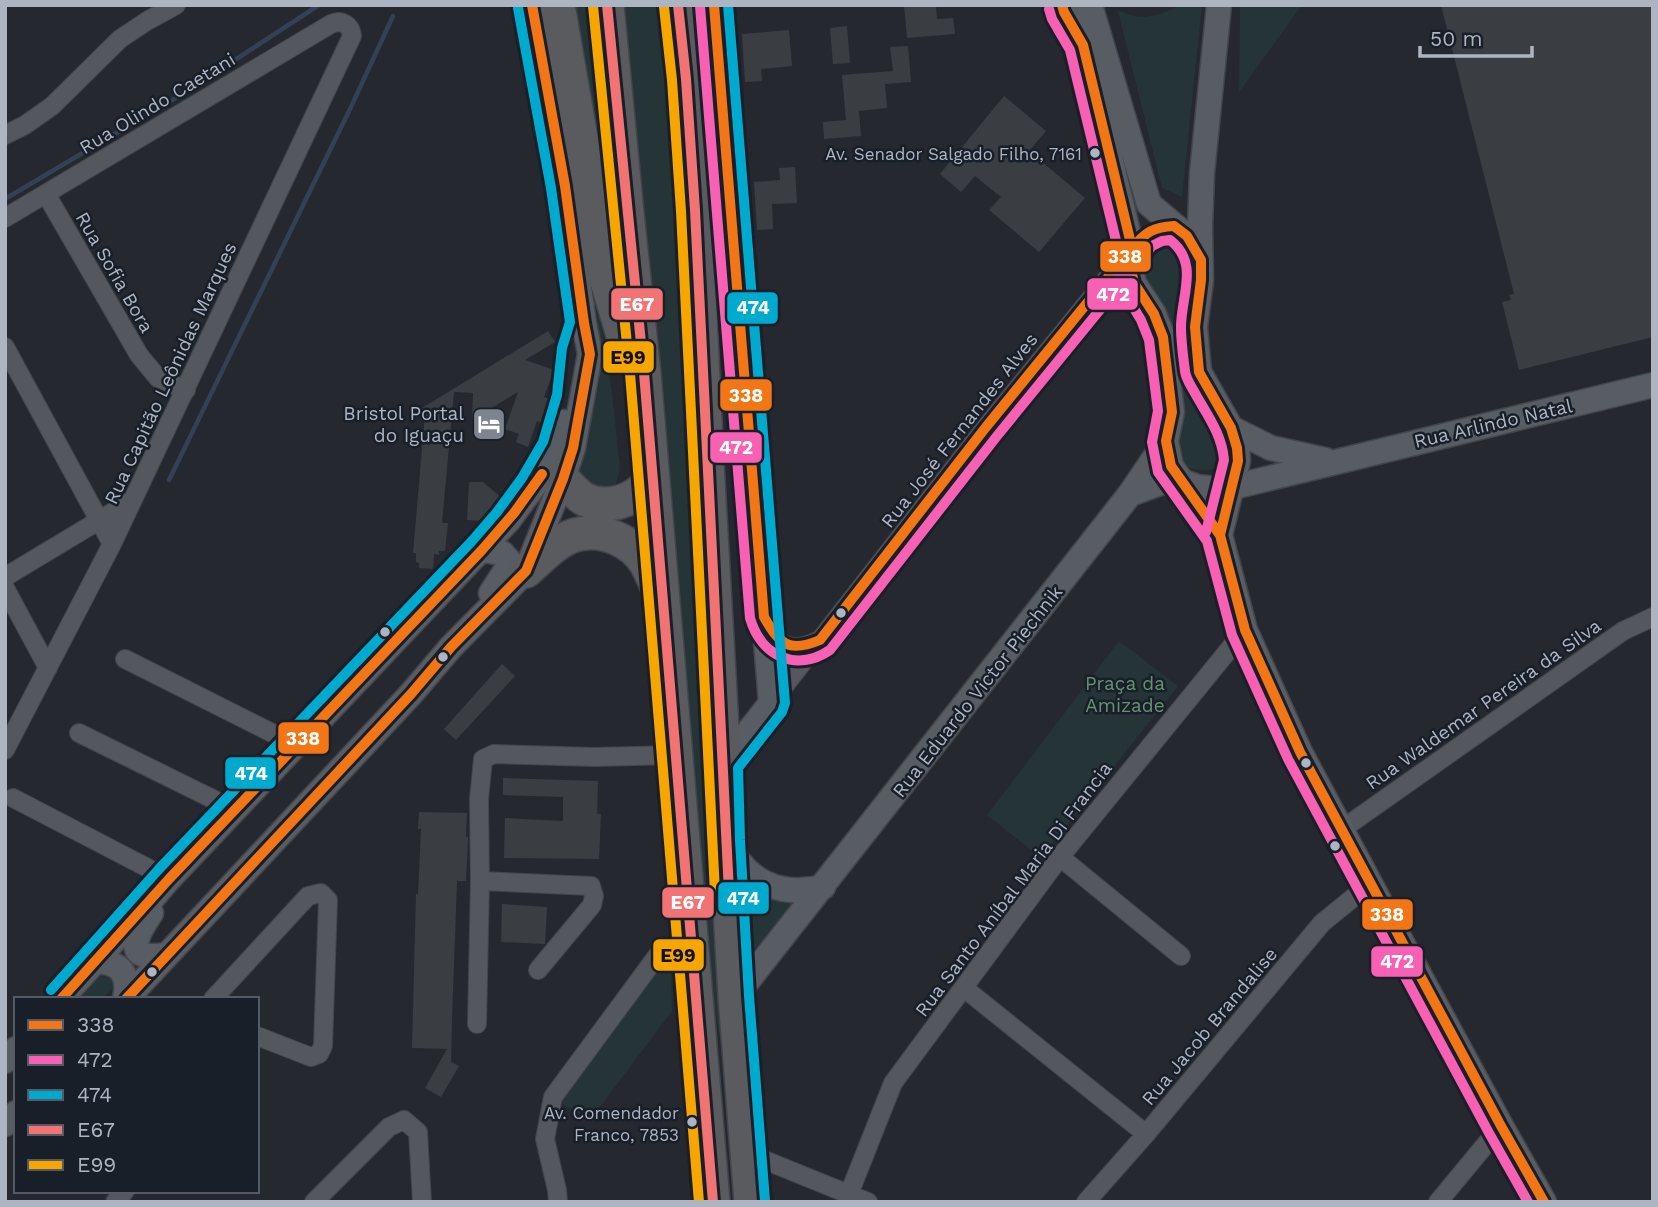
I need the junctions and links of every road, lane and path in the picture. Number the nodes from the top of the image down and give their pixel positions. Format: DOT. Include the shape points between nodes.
graph roads {
  1 [pos="176,5"];
  2 [pos="532,5"];
  3 [pos="558,5"];
  4 [pos="607,5"];
  5 [pos="678,5"];
  6 [pos="714,5"];
  7 [pos="1062,5"];
  8 [pos="1077,5"];
  9 [pos="1090,5"];
  10 [pos="1219,5"];
  11 [pos="331,23"];
  12 [pos="1083,45"];
  13 [pos="5,135"];
  14 [pos="1202,173"];
  15 [pos="46,194"];
  16 [pos="5,218"];
  17 [pos="1174,226"];
  18 [pos="1132,248"];
  19 [pos="1201,260"];
  20 [pos="584,323"];
  21 [pos="5,346"];
  22 [pos="644,373"];
  23 [pos="1653,385"];
  24 [pos="186,390"];
  25 [pos="1231,429"];
  26 [pos="1166,441"];
  27 [pos="1333,461"];
  28 [pos="652,474"];
  29 [pos="563,479"];
  30 [pos="1181,481"];
  31 [pos="1233,487"];
  32 [pos="1130,494"];
  33 [pos="133,500"];
  34 [pos="100,521"];
  35 [pos="1220,535"];
  36 [pos="112,544"];
  37 [pos="482,550"];
  38 [pos="526,571"];
  39 [pos="5,577"];
  40 [pos="5,588"];
  41 [pos="662,598"];
  42 [pos="764,617"];
  43 [pos="1653,617"];
  44 [pos="1245,630"];
  45 [pos="820,640"];
  46 [pos="451,647"];
  47 [pos="125,659"];
  48 [pos="48,668"];
  49 [pos="771,703"];
  50 [pos="79,733"];
  51 [pos="296,745"];
  52 [pos="5,750"];
  53 [pos="676,755"];
  54 [pos="724,763"];
  55 [pos="13,798"];
  56 [pos="234,810"];
  57 [pos="1341,830"];
  58 [pos="726,841"];
  59 [pos="1060,857"];
  60 [pos="169,878"];
  61 [pos="480,881"];
  62 [pos="1370,884"];
  63 [pos="823,887"];
  64 [pos="691,940"];
  65 [pos="165,955"];
  66 [pos="1181,956"];
  67 [pos="94,961"];
  68 [pos="538,970"];
  69 [pos="964,988"];
  70 [pos="63,997"];
  71 [pos="126,997"];
  72 [pos="128,997"];
  73 [pos="215,997"];
  74 [pos="735,997"];
  75 [pos="477,1024"];
  76 [pos="260,1043"];
  77 [pos="1501,1126"];
  78 [pos="1146,1134"];
  79 [pos="747,1153"];
  80 [pos="849,1194"];
  81 [pos="314,1202"];
  82 [pos="422,1202"];
  83 [pos="558,1202"];
  84 [pos="713,1202"];
  85 [pos="751,1202"];
  86 [pos="868,1202"];
  87 [pos="1086,1202"];
  88 [pos="1438,1202"];
  89 [pos="1544,1202"];
  1 -- 13 [label="street" via="120,39 52,106"];
  2 -- 20 [label="main road"];
  3 -- 22 [label="highway" via="604,271 626,344"];
  4 -- 22 [label="highway"];
  5 -- 54 [label="highway" via="695,210"];
  6 -- 42 [label="main road"];
  7 -- 12 [label="main road"];
  8 -- 12 [label="main road"];
  9 -- 17 [label="main road" via="1149,204"];
  10 -- 14 [label="main road"];
  11 -- 15 [label="street, Rua Olindo Caetani"];
  11 -- 24 [label="street, Rua Capitão Leônidas Marques" via="347,24 352,36"];
  12 -- 18 [label="main road"];
  14 -- 17 [label="main road"];
  14 -- 19 [label="main road"];
  15 -- 16 [label="street, Rua Olindo Caetani"];
  15 -- 24 [label="street, Rua Sofia Bora" via="139,355 158,378"];
  17 -- 18 [label="main road" via="1158,227"];
  17 -- 19 [label="main road" via="1187,236"];
  18 -- 26 [label="main road" via="1134,283 1163,337 1172,412"];
  18 -- 45 [label="street, Rua José Fernandes Alves"];
  19 -- 25 [label="main road" via="1195,327 1199,372"];
  20 -- 29 [label="main road" via="590,354"];
  20 -- 37 [label="main road" via="571,398 556,448 534,486"];
  21 -- 34 [label="street"];
  22 -- 28 [label="highway"];
  23 -- 27 [label="main road, Rua Arlindo Natal"];
  24 -- 33 [label="street, Rua Capitão Leônidas Marques"];
  25 -- 27 [label="main road, Rua Arlindo Natal" via="1271,448"];
  25 -- 31 [label="main road" via="1238,461"];
  26 -- 30 [label="main road" via="1171,466"];
  26 -- 32 [label="main road, Rua Eduardo Victor Piechnik"];
  27 -- 31 [label="main road, Rua Arlindo Natal"];
  28 -- 29 [label="highway" via="644,488 614,504 584,499"];
  28 -- 41 [label="highway"];
  29 -- 38 [label="main road"];
  30 -- 31 [label="main road, Rua Arlindo Natal" via="1198,487"];
  30 -- 32 [label="main road"];
  30 -- 35 [label="main road"];
  31 -- 35 [label="main road"];
  32 -- 63 [label="main road, Rua Eduardo Victor Piechnik"];
  33 -- 34 [label="street"];
  33 -- 36 [label="street, Rua Capitão Leônidas Marques"];
  34 -- 36 [label="street"];
  34 -- 39 [label="street"];
  35 -- 44 [label="main road"];
  36 -- 48 [label="street, Rua Capitão Leônidas Marques"];
  37 -- 46 [label="main road" via="502,553 508,565"];
  37 -- 51 [label="main road"];
  38 -- 41 [label="highway" via="574,535 604,534 631,546 646,563"];
  38 -- 46 [label="main road"];
  40 -- 48 [label="street"];
  41 -- 53 [label="highway"];
  42 -- 45 [label="street" via="782,643 795,648"];
  42 -- 49 [label="main road"];
  43 -- 57 [label="street, Rua Waldemar Pereira da Silva" via="1623,631"];
  44 -- 57 [label="main road"];
  44 -- 59 [label="street, Rua Santo Aníbal Maria Di Francia"];
  45 -- 49 [label="street, Rua José Fernandes Alves"];
  46 -- 65 [label="main road"];
  47 -- 51 [label="street"];
  48 -- 52 [label="street, Rua Capitão Leônidas Marques"];
  49 -- 54 [label="main road"];
  50 -- 56 [label="street"];
  51 -- 56 [label="main road"];
  53 -- 61 [label="street" via="494,754 482,759"];
  53 -- 64 [label="highway"];
  54 -- 58 [label="highway"];
  55 -- 60 [label="street"];
  56 -- 60 [label="main road"];
  57 -- 62 [label="main road"];
  58 -- 63 [label="main road" via="750,874 767,884 794,891"];
  58 -- 74 [label="highway"];
  59 -- 66 [label="street"];
  59 -- 69 [label="street, Rua Santo Aníbal Maria Di Francia"];
  60 -- 65 [label="main road" via="139,930 136,944 145,956"];
  60 -- 67 [label="main road"];
  61 -- 68 [label="street" via="591,886 592,905"];
  61 -- 75 [label="street"];
  62 -- 77 [label="main road"];
  62 -- 78 [label="street, Rua Jacob Brandalise" via="1322,923"];
  63 -- 74 [label="main road, Rua Eduardo Victor Piechnik"];
  64 -- 83 [label="street" via="656,956 554,1097 545,1139"];
  64 -- 84 [label="highway"];
  65 -- 72 [label="main road"];
  67 -- 70 [label="main road"];
  67 -- 71 [label="main road" via="110,961 122,971 128,985"];
  69 -- 78 [label="street"];
  69 -- 80 [label="street, Rua Santo Aníbal Maria Di Francia" via="893,1083"];
  73 -- 76 [label="street" via="308,896 321,893 328,900 323,1046 311,1057"];
  74 -- 79 [label="highway"];
  77 -- 88 [label="street"];
  77 -- 89 [label="main road"];
  78 -- 87 [label="street, Rua Jacob Brandalise"];
  79 -- 80 [label="street"];
  79 -- 85 [label="highway"];
  80 -- 86 [label="street"];
  81 -- 82 [label="street" via="389,1127 404,1120 418,1132"];
}
